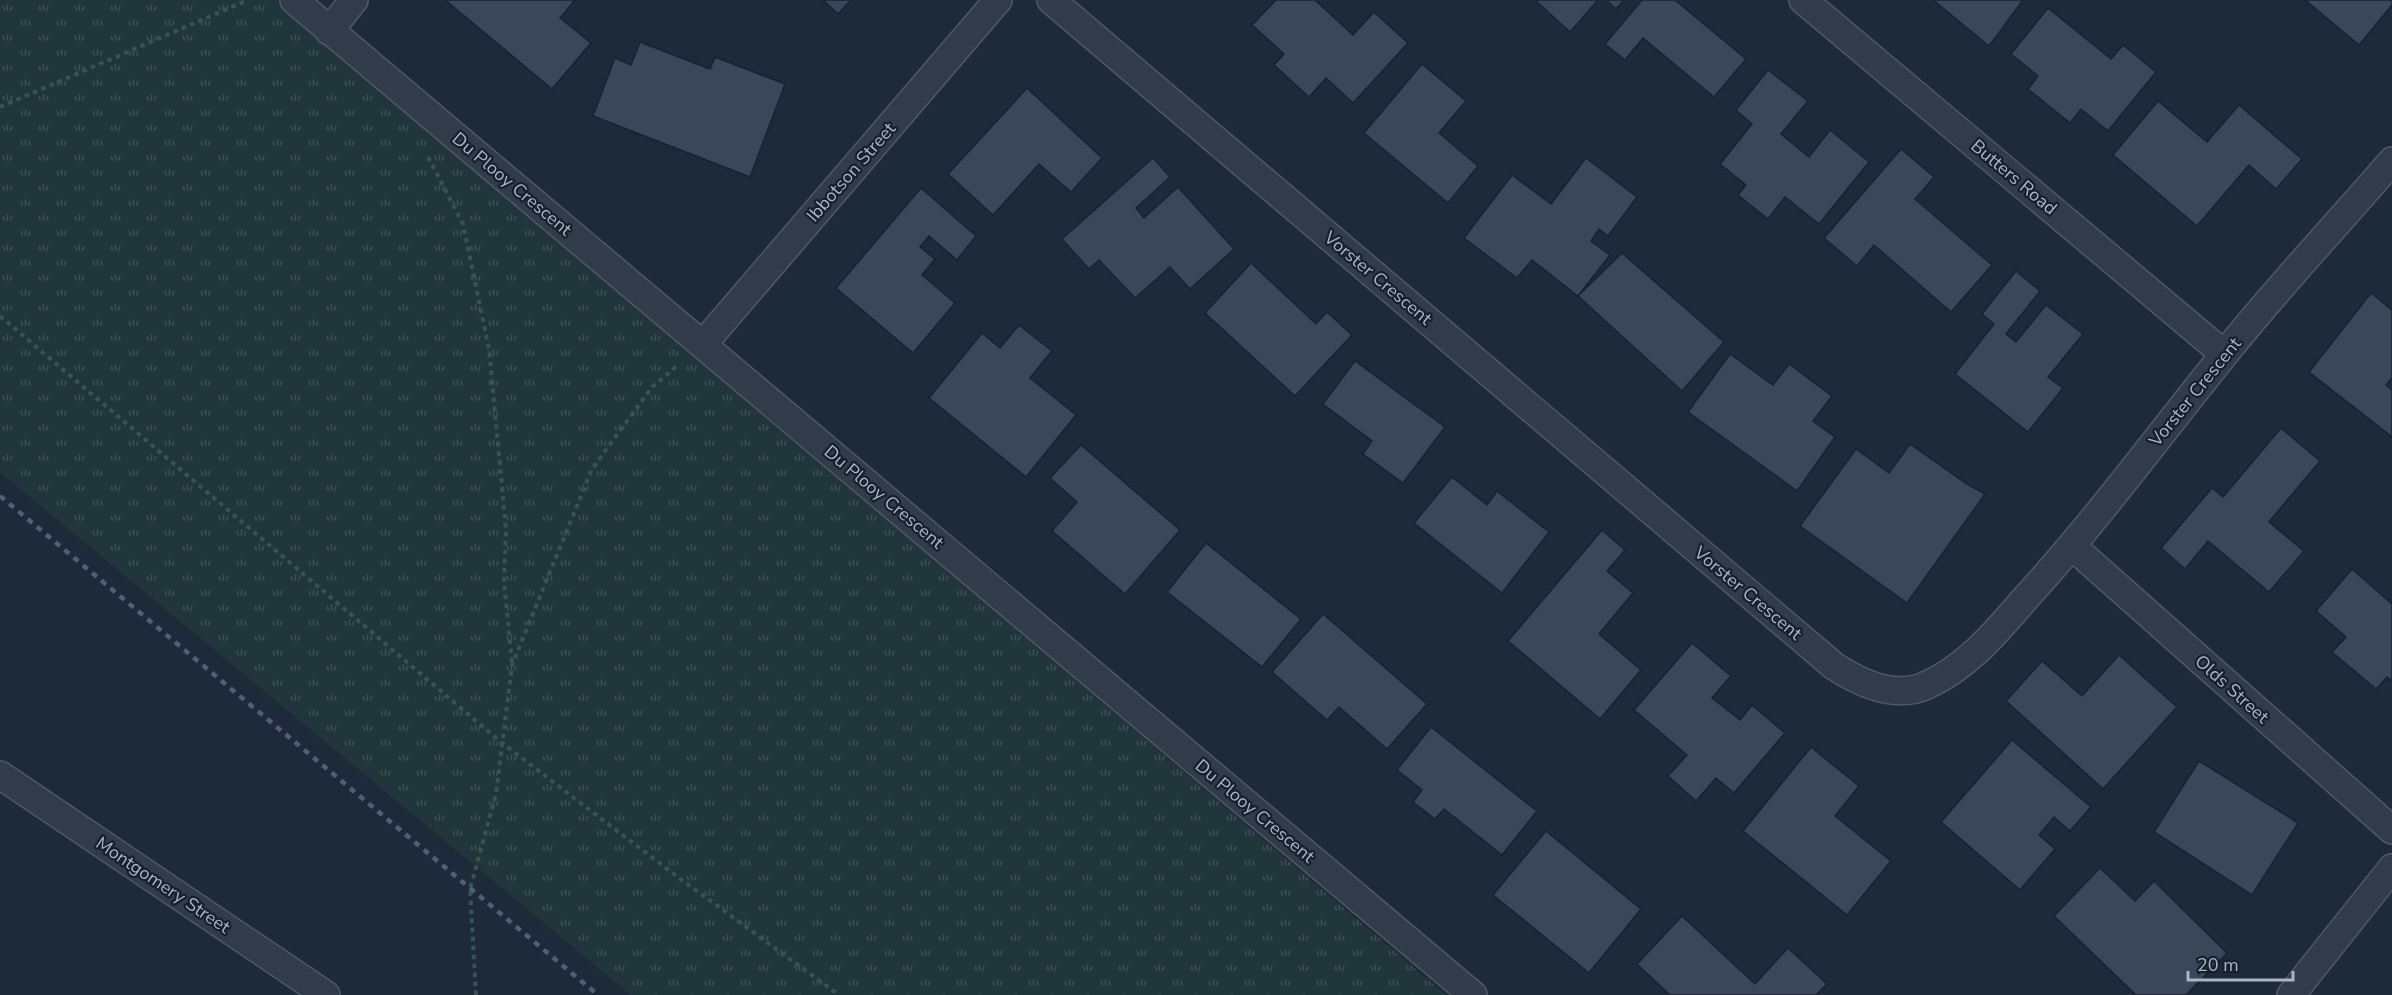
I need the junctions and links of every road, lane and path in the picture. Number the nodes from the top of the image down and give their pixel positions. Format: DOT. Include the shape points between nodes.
graph roads {
  1 [pos="248,0"];
  2 [pos="294,0"];
  3 [pos="354,0"];
  4 [pos="998,0"];
  5 [pos="1051,0"];
  6 [pos="1803,0"];
  7 [pos="329,31"];
  8 [pos="0,107"];
  9 [pos="426,153"];
  10 [pos="2392,161"];
  11 [pos="0,316"];
  12 [pos="704,343"];
  13 [pos="2224,354"];
  14 [pos="2072,546"];
  15 [pos="512,665"];
  16 [pos="502,743"];
  17 [pos="0,775"];
  18 [pos="2392,830"];
  19 [pos="2392,868"];
  20 [pos="326,995"];
  21 [pos="476,995"];
  22 [pos="839,995"];
  23 [pos="1473,995"];
  24 [pos="2291,995"];
  1 -- 8 [label="path"];
  2 -- 7 [label="street, Du Plooy Crescent"];
  3 -- 7 [label="street"];
  4 -- 12 [label="street, Ibbotson Street"];
  5 -- 14 [label="street, Vorster Crescent" via="1834,666 1859,683 1890,690 1925,686 1954,670 1982,648"];
  6 -- 13 [label="street, Butters Road"];
  7 -- 12 [label="street, Du Plooy Crescent"];
  9 -- 15 [label="path" via="463,224 489,349 506,529 504,580"];
  10 -- 13 [label="street, Vorster Crescent"];
  11 -- 16 [label="path"];
  12 -- 15 [label="path" via="652,387 592,469"];
  12 -- 23 [label="street, Du Plooy Crescent"];
  13 -- 14 [label="street, Vorster Crescent"];
  14 -- 18 [label="street, Olds Street"];
  15 -- 16 [label="path"];
  16 -- 21 [label="path" via="496,794 470,889"];
  16 -- 22 [label="path"];
  17 -- 20 [label="street, Montgomery Street"];
  19 -- 24 [label="street"];
}
